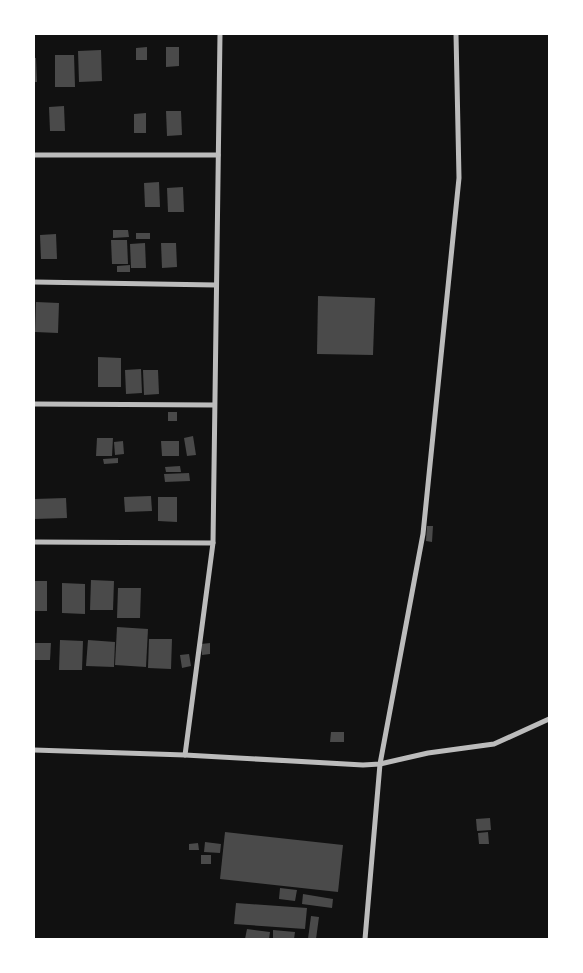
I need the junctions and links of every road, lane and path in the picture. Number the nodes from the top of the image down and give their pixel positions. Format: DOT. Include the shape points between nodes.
graph roads {
  1 [pos="220,34"];
  2 [pos="456,34"];
  3 [pos="34,155"];
  4 [pos="218,156"];
  5 [pos="34,282"];
  6 [pos="216,285"];
  7 [pos="34,404"];
  8 [pos="214,405"];
  9 [pos="34,542"];
  10 [pos="213,544"];
  11 [pos="549,719"];
  12 [pos="34,750"];
  13 [pos="185,755"];
  14 [pos="380,764"];
  15 [pos="366,939"];
  1 -- 4 [label="street"];
  2 -- 14 [label="street" via="459,178 423,534"];
  3 -- 4 [label="street"];
  4 -- 6 [label="street"];
  5 -- 6 [label="street"];
  6 -- 8 [label="street"];
  7 -- 8 [label="street"];
  8 -- 10 [label="street"];
  9 -- 10 [label="street"];
  10 -- 13 [label="street"];
  11 -- 14 [label="street" via="494,744 428,753"];
  12 -- 13 [label="street"];
  13 -- 14 [label="street"];
  14 -- 15 [label="street"];
}
